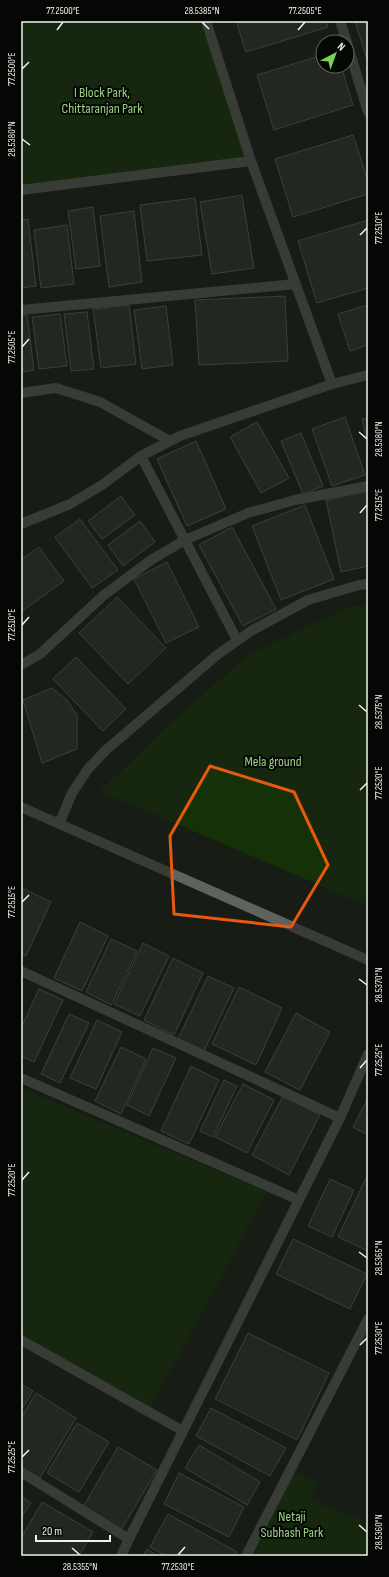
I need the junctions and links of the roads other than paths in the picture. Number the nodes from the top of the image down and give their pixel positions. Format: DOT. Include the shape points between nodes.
graph roads {
  1 [pos="206,21"];
  2 [pos="340,21"];
  3 [pos="344,34"];
  4 [pos="355,69"];
  5 [pos="368,112"];
  6 [pos="251,161"];
  7 [pos="21,190"];
  8 [pos="296,284"];
  9 [pos="21,310"];
  10 [pos="368,375"];
  11 [pos="332,384"];
  12 [pos="21,393"];
  13 [pos="170,441"];
  14 [pos="141,456"];
  15 [pos="368,486"];
  16 [pos="21,524"];
  17 [pos="185,540"];
  18 [pos="368,584"];
  19 [pos="237,640"];
  20 [pos="21,664"];
  21 [pos="21,807"];
  22 [pos="59,824"];
  23 [pos="368,960"];
  24 [pos="21,971"];
  25 [pos="368,1054"];
  26 [pos="21,1078"];
  27 [pos="340,1118"];
  28 [pos="299,1200"];
  29 [pos="368,1319"];
  30 [pos="21,1340"];
  31 [pos="183,1431"];
  32 [pos="21,1472"];
  33 [pos="129,1539"];
  34 [pos="121,1556"];
  35 [pos="246,1556"];
  1 -- 6 [label="street"];
  2 -- 3 [label="street"];
  4 -- 5 [label="street"];
  6 -- 7 [label="street"];
  6 -- 8 [label="street"];
  8 -- 9 [label="street"];
  8 -- 11 [label="street"];
  10 -- 11 [label="street"];
  11 -- 13 [label="street"];
  12 -- 13 [label="street" via="56,388 100,402"];
  13 -- 14 [label="street"];
  14 -- 16 [label="street" via="102,485 70,504"];
  14 -- 17 [label="street"];
  15 -- 17 [label="street" via="294,500 248,513"];
  17 -- 19 [label="street"];
  17 -- 20 [label="street" via="151,560 104,595 40,654"];
  18 -- 19 [label="street" via="308,600"];
  19 -- 22 [label="street" via="106,750 88,769 72,793"];
  21 -- 22 [label="street"];
  22 -- 23 [label="street"];
  24 -- 27 [label="street"];
  25 -- 27 [label="street"];
  26 -- 28 [label="street"];
  27 -- 28 [label="street"];
  28 -- 31 [label="street"];
  29 -- 35 [label="street"];
  30 -- 31 [label="street"];
  31 -- 33 [label="street"];
  32 -- 33 [label="street"];
  33 -- 34 [label="street"];
}
